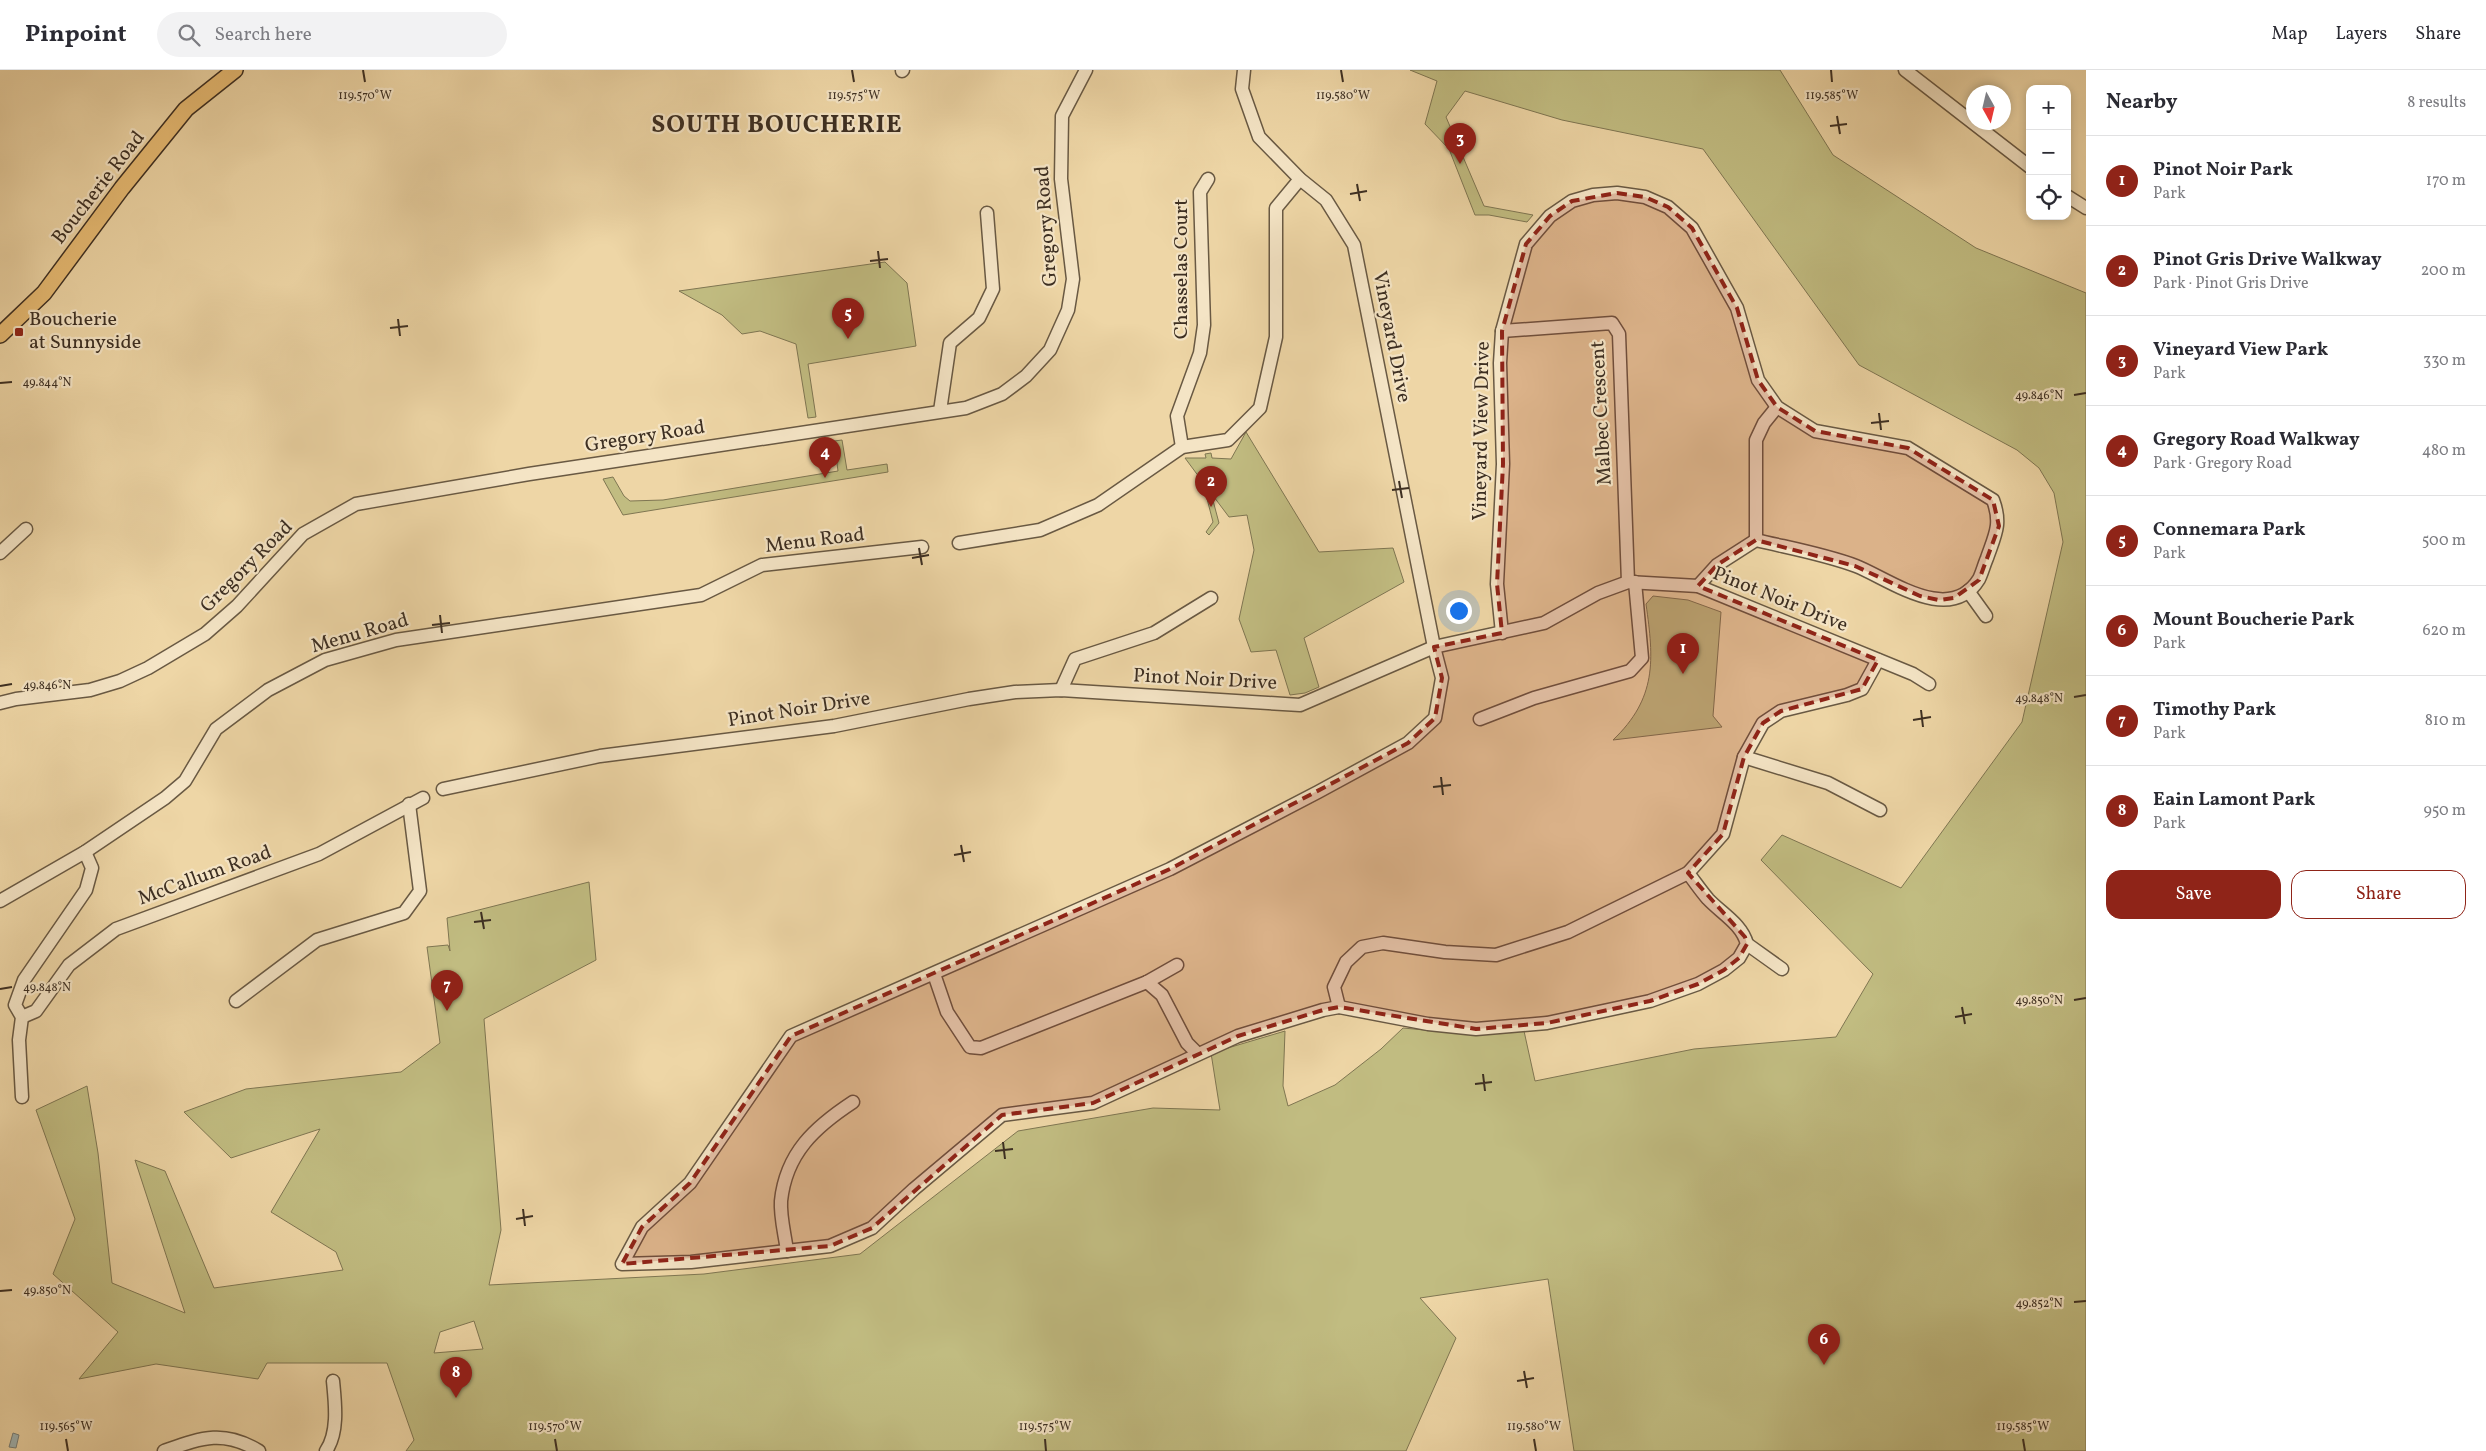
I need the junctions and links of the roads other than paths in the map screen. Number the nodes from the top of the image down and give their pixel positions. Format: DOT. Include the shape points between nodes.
graph roads {
  1 [pos="235,70"];
  2 [pos="1086,70"];
  3 [pos="1244,70"];
  4 [pos="1905,70"];
  5 [pos="2026,164"];
  6 [pos="1208,179"];
  7 [pos="1300,179"];
  8 [pos="2071,199"];
  9 [pos="2086,208"];
  10 [pos="987,214"];
  11 [pos="1502,331"];
  12 [pos="0,335"];
  13 [pos="1777,407"];
  14 [pos="940,411"];
  15 [pos="1182,447"];
  16 [pos="26,529"];
  17 [pos="1756,540"];
  18 [pos="959,543"];
  19 [pos="922,547"];
  20 [pos="0,553"];
  21 [pos="1631,582"];
  22 [pos="1698,586"];
  23 [pos="1968,591"];
  24 [pos="1211,598"];
  25 [pos="1986,616"];
  26 [pos="1502,633"];
  27 [pos="1434,648"];
  28 [pos="1878,660"];
  29 [pos="1929,684"];
  30 [pos="1060,690"];
  31 [pos="0,703"];
  32 [pos="1480,719"];
  33 [pos="1744,757"];
  34 [pos="443,789"];
  35 [pos="423,798"];
  36 [pos="409,804"];
  37 [pos="1880,810"];
  38 [pos="85,852"];
  39 [pos="1688,873"];
  40 [pos="0,900"];
  41 [pos="1747,944"];
  42 [pos="1177,965"];
  43 [pos="1782,969"];
  44 [pos="934,974"];
  45 [pos="1147,982"];
  46 [pos="236,1001"];
  47 [pos="1339,1007"];
  48 [pos="22,1017"];
  49 [pos="1198,1054"];
  50 [pos="22,1096"];
  51 [pos="853,1102"];
  52 [pos="787,1251"];
  53 [pos="333,1381"];
  54 [pos="164,1451"];
  55 [pos="259,1451"];
  56 [pos="326,1451"];
  1 -- 12 [label="main road, Boucherie Road" via="186,109 44,293"];
  2 -- 14 [label="street, Gregory Road" via="1062,116 1061,179 1073,279 1068,310 1050,350 1026,376 1002,394 966,408"];
  3 -- 7 [label="street, Vineyard Drive" via="1242,89 1259,137"];
  4 -- 5 [label="street"];
  6 -- 15 [label="street, Chasselas Court" via="1200,192 1204,325 1200,353 1177,416"];
  7 -- 15 [label="street" via="1276,208 1276,337 1260,408 1228,440"];
  7 -- 27 [label="street, Vineyard Drive" via="1326,200 1354,245"];
  8 -- 9 [label="street"];
  10 -- 14 [label="street" via="993,289 979,318 950,343"];
  11 -- 13 [label="street, Vineyard View Drive" via="1526,244 1550,216 1572,200 1593,195 1617,193 1645,197 1668,207 1692,228 1737,308 1758,380"];
  11 -- 21 [label="street, Malbec Crescent" via="1612,323 1619,334"];
  11 -- 26 [label="street, Vineyard View Drive" via="1503,464 1497,584"];
  13 -- 17 [label="street" via="1756,440"];
  13 -- 23 [label="street, Vineyard View Drive" via="1815,431 1908,448 1993,500 1998,526 1979,580"];
  14 -- 31 [label="street, Gregory Road" via="356,504 303,534 236,606 205,634 148,668 90,690"];
  15 -- 18 [label="street" via="1098,506 1040,530"];
  16 -- 20 [label="street"];
  17 -- 22 [label="street" via="1717,565"];
  17 -- 23 [label="street" via="1855,566 1920,596 1939,600 1954,598"];
  19 -- 38 [label="street, Menu Road" via="762,564 701,595 396,640 325,660 268,690 216,729 185,781"];
  21 -- 22 [label="street, Pinot Noir Drive"];
  21 -- 26 [label="street, Pinot Noir Drive" via="1598,593 1544,623"];
  21 -- 32 [label="street" via="1642,658 1630,671 1534,698"];
  22 -- 28 [label="street, Pinot Noir Drive"];
  23 -- 25 [label="street"];
  24 -- 30 [label="street" via="1154,633 1075,659"];
  26 -- 27 [label="street, Pinot Noir Drive"];
  27 -- 30 [label="street, Pinot Noir Drive" via="1300,705"];
  27 -- 44 [label="street, Vineyard Drive" via="1442,678 1434,718 1408,743 1170,870"];
  28 -- 29 [label="street, Pinot Noir Drive"];
  28 -- 33 [label="street" via="1862,689 1781,711 1764,723"];
  30 -- 34 [label="street, Pinot Noir Drive" via="969,698 834,726 600,756"];
  33 -- 37 [label="street" via="1828,783"];
  33 -- 39 [label="street" via="1723,834"];
  35 -- 36 [label="street, McCallum Road"];
  36 -- 46 [label="street" via="420,891 404,913 317,940"];
  36 -- 48 [label="street, McCallum Road" via="319,854 116,929 69,965 36,1011"];
  38 -- 40 [label="street, Menu Road"];
  38 -- 48 [label="street" via="92,868 86,890 24,980 15,1005"];
  39 -- 41 [label="street" via="1730,918"];
  39 -- 47 [label="street" via="1568,932 1496,955 1383,943 1362,947 1346,962 1334,987"];
  41 -- 43 [label="street"];
  41 -- 47 [label="street" via="1739,958 1698,984 1650,1001 1547,1023 1476,1029 1428,1024"];
  42 -- 45 [label="street"];
  44 -- 45 [label="street" via="947,1012 970,1047 981,1048"];
  44 -- 52 [label="street, Vineyard Drive" via="791,1036 690,1183 642,1227 622,1264 691,1262"];
  45 -- 49 [label="street" via="1162,995 1187,1043"];
  47 -- 49 [label="street" via="1238,1036"];
  48 -- 50 [label="street" via="19,1040"];
  49 -- 52 [label="street" via="1093,1103 1002,1115 872,1228 830,1246"];
  51 -- 52 [label="street" via="825,1120 802,1143 786,1175 781,1202"];
  53 -- 56 [label="street" via="336,1414 330,1446"];
  54 -- 55 [label="street" via="220,1436 245,1442"];
}
